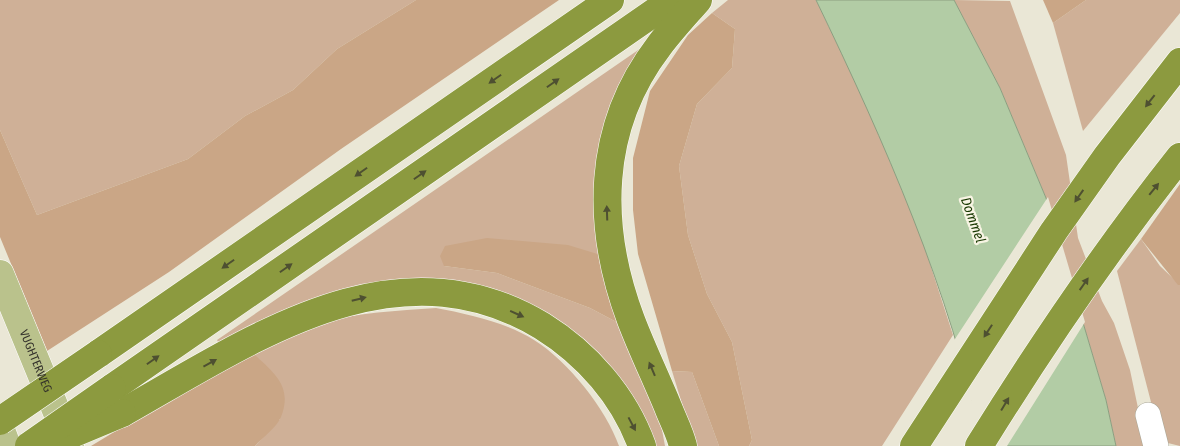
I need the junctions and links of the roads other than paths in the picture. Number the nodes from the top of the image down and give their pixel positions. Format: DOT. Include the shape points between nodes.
graph roads {
  1 [pos="610,0"];
  2 [pos="672,0"];
  3 [pos="698,0"];
  4 [pos="1180,62"];
  5 [pos="1180,157"];
  6 [pos="0,274"];
  7 [pos="117,400"];
  8 [pos="1148,415"];
  9 [pos="0,421"];
  10 [pos="0,428"];
  11 [pos="918,439"];
  12 [pos="7,446"];
  13 [pos="28,446"];
  14 [pos="42,446"];
  15 [pos="71,446"];
  16 [pos="642,446"];
  17 [pos="683,446"];
  18 [pos="980,446"];
  19 [pos="1156,446"];
  1 -- 9 [label="highway, one-way, bridge"];
  7 -- 2 [label="highway, one-way"];
  17 -- 3 [label="highway, one-way" via="631,319 615,269 607,224 606,187 610,152 627,102 658,47"];
  4 -- 11 [label="highway, one-way" via="1107,156 1049,239"];
  18 -- 5 [label="highway, one-way" via="1077,294 1128,222"];
  6 -- 15 [label="main road, VUGHTERWEG"];
  7 -- 13 [label="highway, bridge"];
  7 -- 14 [label="highway, bridge"];
  7 -- 16 [label="highway, one-way" via="313,313 360,298 400,291 436,292 499,306 532,320 561,338 612,389 635,427"];
  8 -- 19 [label="street"];
  10 -- 12 [label="main road"];
}
